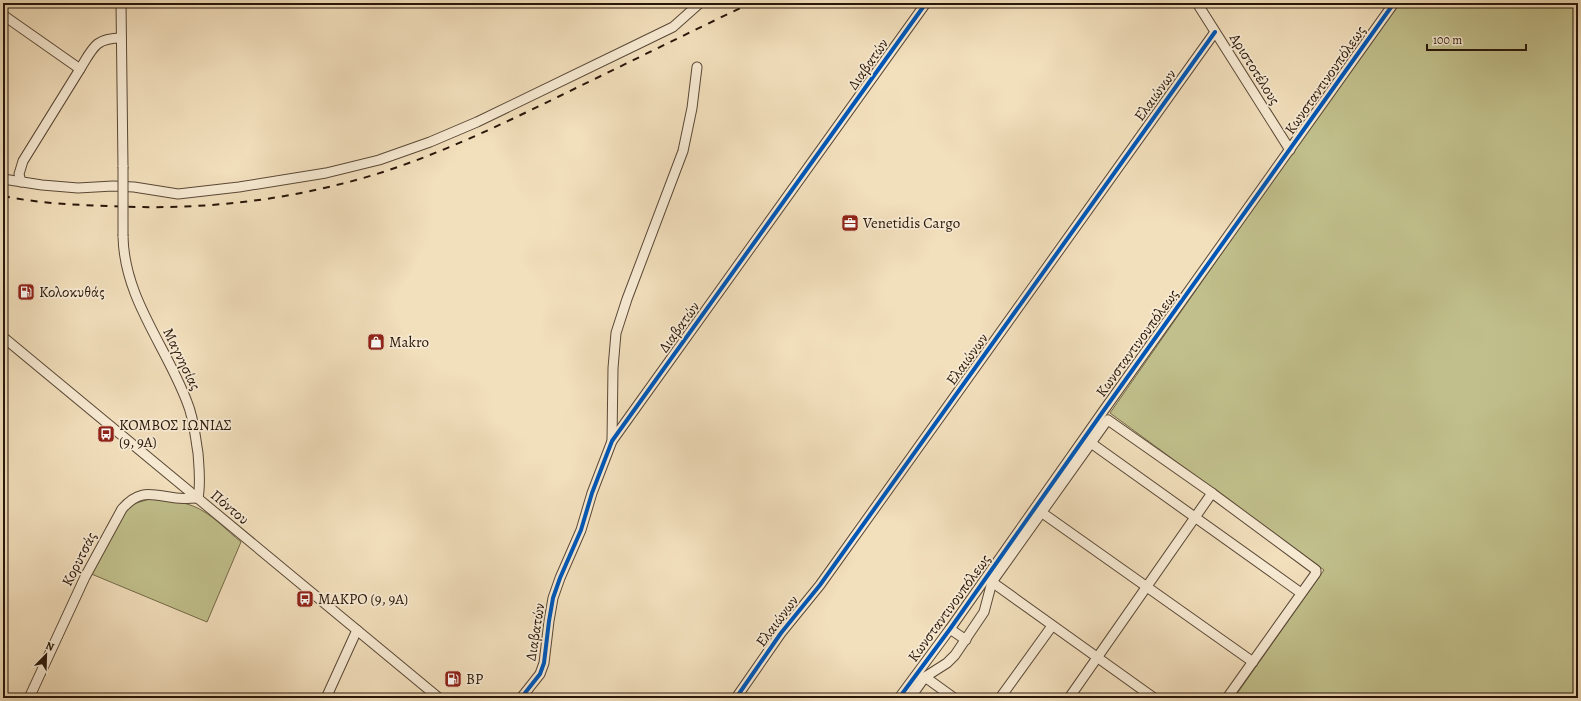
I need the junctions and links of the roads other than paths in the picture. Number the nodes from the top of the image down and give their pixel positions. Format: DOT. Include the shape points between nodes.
graph roads {
  1 [pos="121,3"];
  2 [pos="700,3"];
  3 [pos="926,3"];
  4 [pos="1197,3"];
  5 [pos="1394,3"];
  6 [pos="3,15"];
  7 [pos="1215,32"];
  8 [pos="121,38"];
  9 [pos="697,67"];
  10 [pos="80,69"];
  11 [pos="1290,150"];
  12 [pos="3,178"];
  13 [pos="21,182"];
  14 [pos="3,337"];
  15 [pos="612,441"];
  16 [pos="1091,443"];
  17 [pos="1212,493"];
  18 [pos="198,498"];
  19 [pos="1041,512"];
  20 [pos="1196,518"];
  21 [pos="992,582"];
  22 [pos="1146,588"];
  23 [pos="1301,593"];
  24 [pos="1052,626"];
  25 [pos="950,628"];
  26 [pos="357,630"];
  27 [pos="966,640"];
  28 [pos="1097,658"];
  29 [pos="1253,662"];
  30 [pos="925,677"];
  31 [pos="1141,694"];
  32 [pos="29,698"];
  33 [pos="326,698"];
  34 [pos="439,698"];
  35 [pos="521,698"];
  36 [pos="736,698"];
  37 [pos="899,698"];
  38 [pos="910,698"];
  39 [pos="954,698"];
  40 [pos="1000,698"];
  41 [pos="1069,698"];
  42 [pos="1154,698"];
  43 [pos="1227,698"];
  1 -- 8 [label="street"];
  2 -- 13 [label="street" via="673,27 477,122 379,160 326,173 178,194 134,187 78,188"];
  3 -- 15 [label="street, Διαβατών"];
  4 -- 7 [label="street, Αριστοτέλους"];
  5 -- 11 [label="street, Κωνσταντινουπόλεως"];
  6 -- 10 [label="street"];
  7 -- 11 [label="street, Αριστοτέλους"];
  7 -- 36 [label="street, Ελαιώνων" via="825,578 781,633"];
  8 -- 10 [label="street" via="99,42"];
  8 -- 18 [label="street, Μαγνησίας, bridge" via="123,236 126,264 140,308 188,402 200,474"];
  9 -- 15 [label="street" via="683,151 616,333"];
  10 -- 13 [label="street" via="23,161 19,174"];
  11 -- 25 [label="street, Κωνσταντινουπόλεως"];
  12 -- 13 [label="street"];
  14 -- 18 [label="street, Πόντου"];
  15 -- 35 [label="street, Διαβατών" via="582,530 553,598 544,663 540,674"];
  16 -- 17 [label="street" via="1106,422 1111,421"];
  16 -- 19 [label="street"];
  16 -- 20 [label="street"];
  17 -- 20 [label="street"];
  17 -- 23 [label="street" via="1314,567 1316,573"];
  18 -- 26 [label="street, Πόντου"];
  18 -- 32 [label="street, Κορυτσάς" via="140,495 122,509 85,577"];
  19 -- 21 [label="street"];
  19 -- 22 [label="street"];
  20 -- 22 [label="street"];
  20 -- 23 [label="street"];
  21 -- 24 [label="street"];
  21 -- 27 [label="street" via="984,612"];
  22 -- 28 [label="street"];
  22 -- 29 [label="street"];
  23 -- 29 [label="street"];
  24 -- 28 [label="street"];
  24 -- 40 [label="street"];
  25 -- 27 [label="street"];
  25 -- 37 [label="street, Κωνσταντινουπόλεως"];
  26 -- 33 [label="street"];
  26 -- 34 [label="street, Πόντου"];
  27 -- 30 [label="street" via="947,663"];
  28 -- 31 [label="street"];
  28 -- 41 [label="street"];
  29 -- 43 [label="street"];
  30 -- 38 [label="street"];
  30 -- 39 [label="street"];
  31 -- 42 [label="street"];
}
